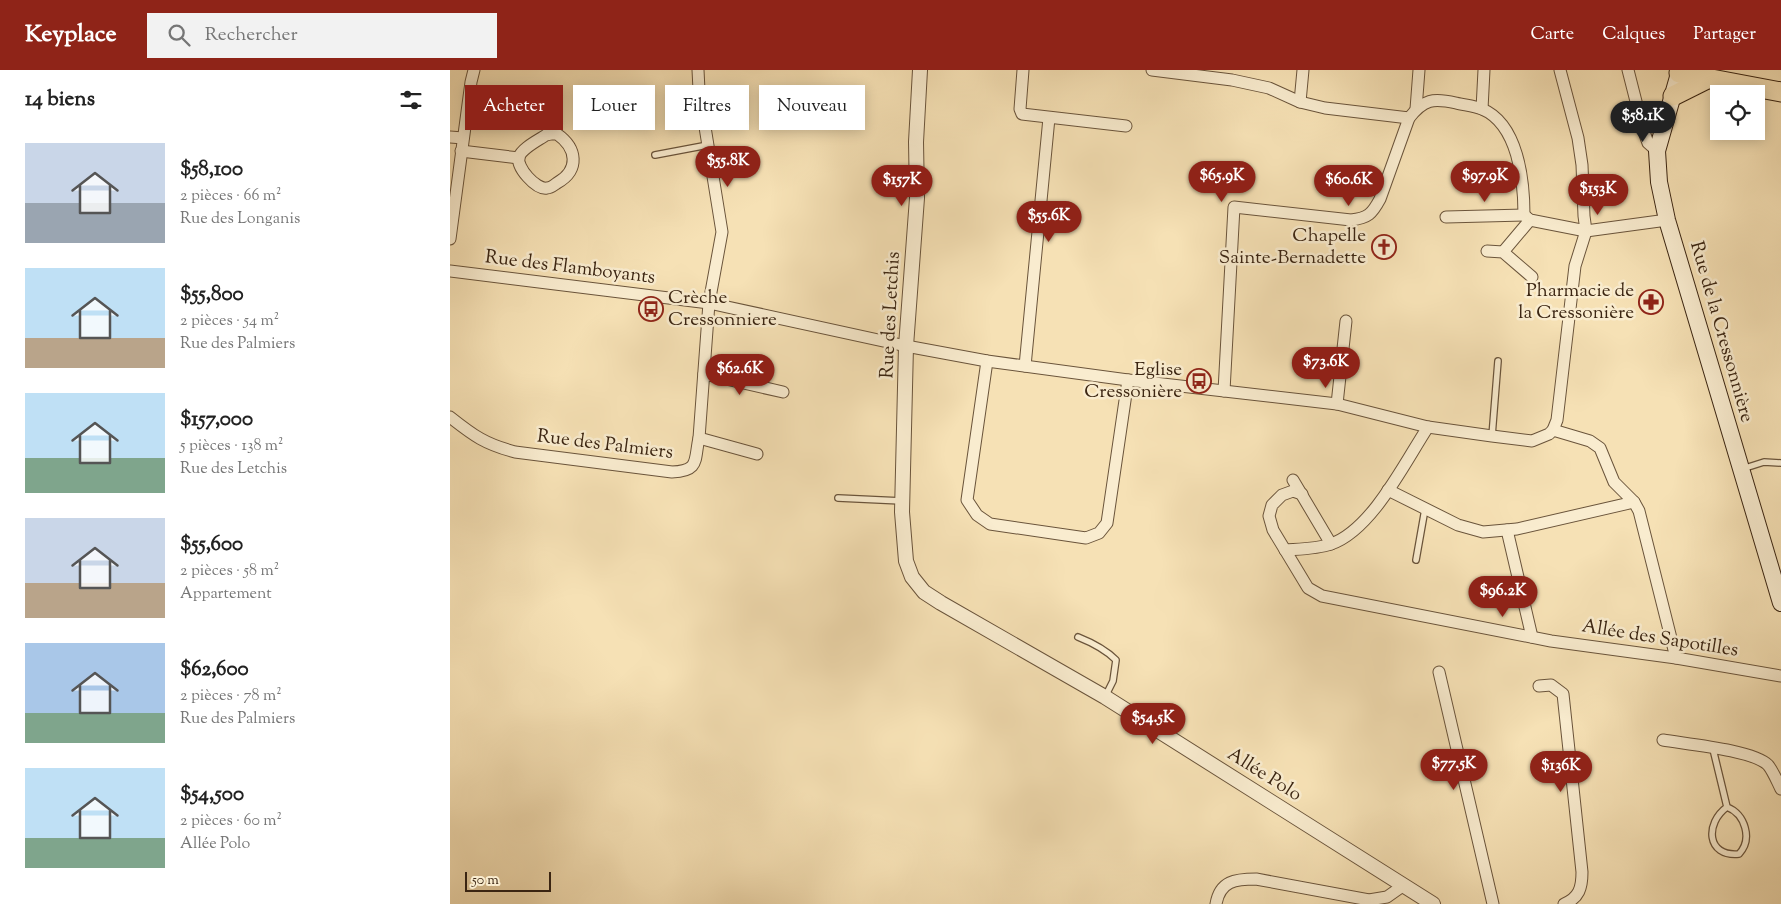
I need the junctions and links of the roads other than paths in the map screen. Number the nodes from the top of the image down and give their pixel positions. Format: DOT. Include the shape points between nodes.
graph roads {
  1 [pos="474,70"];
  2 [pos="698,70"];
  3 [pos="920,70"];
  4 [pos="1023,70"];
  5 [pos="1152,70"];
  6 [pos="1303,70"];
  7 [pos="1419,70"];
  8 [pos="1484,70"];
  9 [pos="1560,70"];
  10 [pos="1628,70"];
  11 [pos="1680,71"];
  12 [pos="1709,78"];
  13 [pos="1781,92"];
  14 [pos="1673,96"];
  15 [pos="1300,102"];
  16 [pos="1482,109"];
  17 [pos="1412,113"];
  18 [pos="1049,118"];
  19 [pos="1126,126"];
  20 [pos="450,137"];
  21 [pos="463,138"];
  22 [pos="708,145"];
  23 [pos="1658,150"];
  24 [pos="461,151"];
  25 [pos="655,155"];
  26 [pos="519,158"];
  27 [pos="1446,217"];
  28 [pos="1527,217"];
  29 [pos="1667,220"];
  30 [pos="1586,231"];
  31 [pos="450,239"];
  32 [pos="1487,251"];
  33 [pos="1503,252"];
  34 [pos="450,271"];
  35 [pos="1532,277"];
  36 [pos="709,303"];
  37 [pos="1346,321"];
  38 [pos="906,346"];
  39 [pos="987,361"];
  40 [pos="1498,361"];
  41 [pos="1025,366"];
  42 [pos="704,374"];
  43 [pos="1128,380"];
  44 [pos="1224,391"];
  45 [pos="783,392"];
  46 [pos="1337,404"];
  47 [pos="450,417"];
  48 [pos="1428,427"];
  49 [pos="1553,430"];
  50 [pos="1492,436"];
  51 [pos="699,438"];
  52 [pos="756,454"];
  53 [pos="1781,463"];
  54 [pos="1740,469"];
  55 [pos="1293,480"];
  56 [pos="1388,490"];
  57 [pos="1302,494"];
  58 [pos="838,498"];
  59 [pos="902,501"];
  60 [pos="1634,502"];
  61 [pos="1425,509"];
  62 [pos="1507,530"];
  63 [pos="1331,544"];
  64 [pos="1285,550"];
  65 [pos="1416,560"];
  66 [pos="906,561"];
  67 [pos="1781,603"];
  68 [pos="1532,637"];
  69 [pos="1078,638"];
  70 [pos="1676,658"];
  71 [pos="1440,672"];
  72 [pos="1781,676"];
  73 [pos="1539,686"];
  74 [pos="1104,697"];
  75 [pos="1663,740"];
  76 [pos="1713,748"];
  77 [pos="1781,789"];
  78 [pos="1727,807"];
  79 [pos="1404,885"];
  80 [pos="1216,904"];
  81 [pos="1433,904"];
  82 [pos="1493,904"];
  83 [pos="1564,904"];
  1 -- 21 [label="street"];
  2 -- 22 [label="street, Rue des Palmiers"];
  3 -- 38 [label="street, Rue des Letchis" via="917,198"];
  4 -- 18 [label="street" via="1021,112"];
  5 -- 15 [label="street" via="1269,88"];
  6 -- 15 [label="street"];
  7 -- 17 [label="street"];
  8 -- 16 [label="street"];
  9 -- 30 [label="street" via="1578,138"];
  10 -- 23 [label="street" via="1648,143"];
  11 -- 12 [label="highway"];
  11 -- 14 [label="main road, Rue de la Cressonnière"];
  12 -- 13 [label="highway"];
  12 -- 14 [label="highway"];
  14 -- 23 [label="main road, Rue de la Cressonnière"];
  15 -- 17 [label="street" via="1325,108"];
  16 -- 17 [label="street" via="1433,99"];
  16 -- 28 [label="street" via="1505,127 1513,143"];
  17 -- 44 [label="street" via="1380,199 1364,218 1351,220 1234,207"];
  18 -- 19 [label="street"];
  18 -- 41 [label="street"];
  20 -- 21 [label="street"];
  21 -- 24 [label="street"];
  22 -- 25 [label="lane"];
  22 -- 36 [label="street, Rue des Palmiers" via="722,232"];
  23 -- 29 [label="main road, Rue de la Cressonnière" via="1658,182"];
  24 -- 26 [label="street"];
  24 -- 31 [label="street"];
  26 -- 26 [label="street" via="520,166 533,183 544,189 565,179 572,170 574,156 557,134 551,134 522,152"];
  27 -- 28 [label="street"];
  28 -- 30 [label="street"];
  28 -- 33 [label="street"];
  29 -- 30 [label="street"];
  29 -- 54 [label="main road, Rue de la Cressonnière"];
  30 -- 49 [label="street" via="1575,266"];
  32 -- 33 [label="street"];
  33 -- 35 [label="street"];
  34 -- 36 [label="street, Rue des Flamboyants"];
  36 -- 38 [label="street, Rue des Flamboyants"];
  36 -- 42 [label="street, Rue des Palmiers"];
  37 -- 46 [label="street"];
  38 -- 39 [label="street, Rue des Flamboyants"];
  38 -- 59 [label="street, Rue des Letchis"];
  39 -- 41 [label="street, Rue des Flamboyants"];
  39 -- 43 [label="street" via="967,500 977,516 990,524 1086,538 1098,533 1106,523"];
  40 -- 50 [label="lane"];
  41 -- 43 [label="street, Rue des Flamboyants"];
  42 -- 45 [label="street"];
  42 -- 51 [label="street, Rue des Palmiers"];
  43 -- 44 [label="street, Rue des Flamboyants"];
  44 -- 46 [label="street, Rue des Flamboyants"];
  46 -- 48 [label="street, Rue des Flamboyants"];
  47 -- 51 [label="street, Rue des Palmiers" via="478,439 515,452 672,472 692,468 697,460"];
  48 -- 50 [label="street, Rue des Flamboyants"];
  48 -- 56 [label="street"];
  49 -- 50 [label="street, Rue des Flamboyants" via="1532,441"];
  49 -- 60 [label="street" via="1590,441 1600,448 1614,482"];
  51 -- 52 [label="street"];
  53 -- 54 [label="lane" via="1764,462"];
  54 -- 67 [label="main road, Rue de la Cressonnière"];
  55 -- 57 [label="street"];
  56 -- 61 [label="street"];
  56 -- 63 [label="street" via="1353,532"];
  57 -- 63 [label="street"];
  57 -- 64 [label="street, Allée des Sapotilles" via="1293,491 1272,504 1273,530"];
  58 -- 59 [label="lane"];
  59 -- 66 [label="street, Rue des Letchis"];
  60 -- 62 [label="street"];
  60 -- 70 [label="street"];
  61 -- 62 [label="street" via="1458,525 1483,532"];
  61 -- 65 [label="lane"];
  62 -- 68 [label="street"];
  63 -- 64 [label="street"];
  64 -- 68 [label="street, Allée des Sapotilles" via="1308,588 1322,596"];
  66 -- 74 [label="street, Allée Polo" via="912,578 924,592"];
  68 -- 70 [label="street, Allée des Sapotilles"];
  69 -- 74 [label="lane" via="1096,645 1116,660 1114,681"];
  70 -- 72 [label="street, Allée des Sapotilles"];
  71 -- 82 [label="street"];
  73 -- 83 [label="street" via="1551,685 1563,694 1582,872 1577,895"];
  74 -- 79 [label="street, Allée Polo"];
  75 -- 76 [label="street"];
  76 -- 77 [label="street" via="1760,759 1768,766"];
  76 -- 78 [label="lane"];
  78 -- 78 [label="lane" via="1737,813 1746,833 1747,841 1739,854 1717,848 1711,837 1714,823"];
  79 -- 80 [label="street" via="1387,897 1369,900 1241,879 1227,883 1218,894"];
  79 -- 81 [label="street, Allée Polo"];
}
